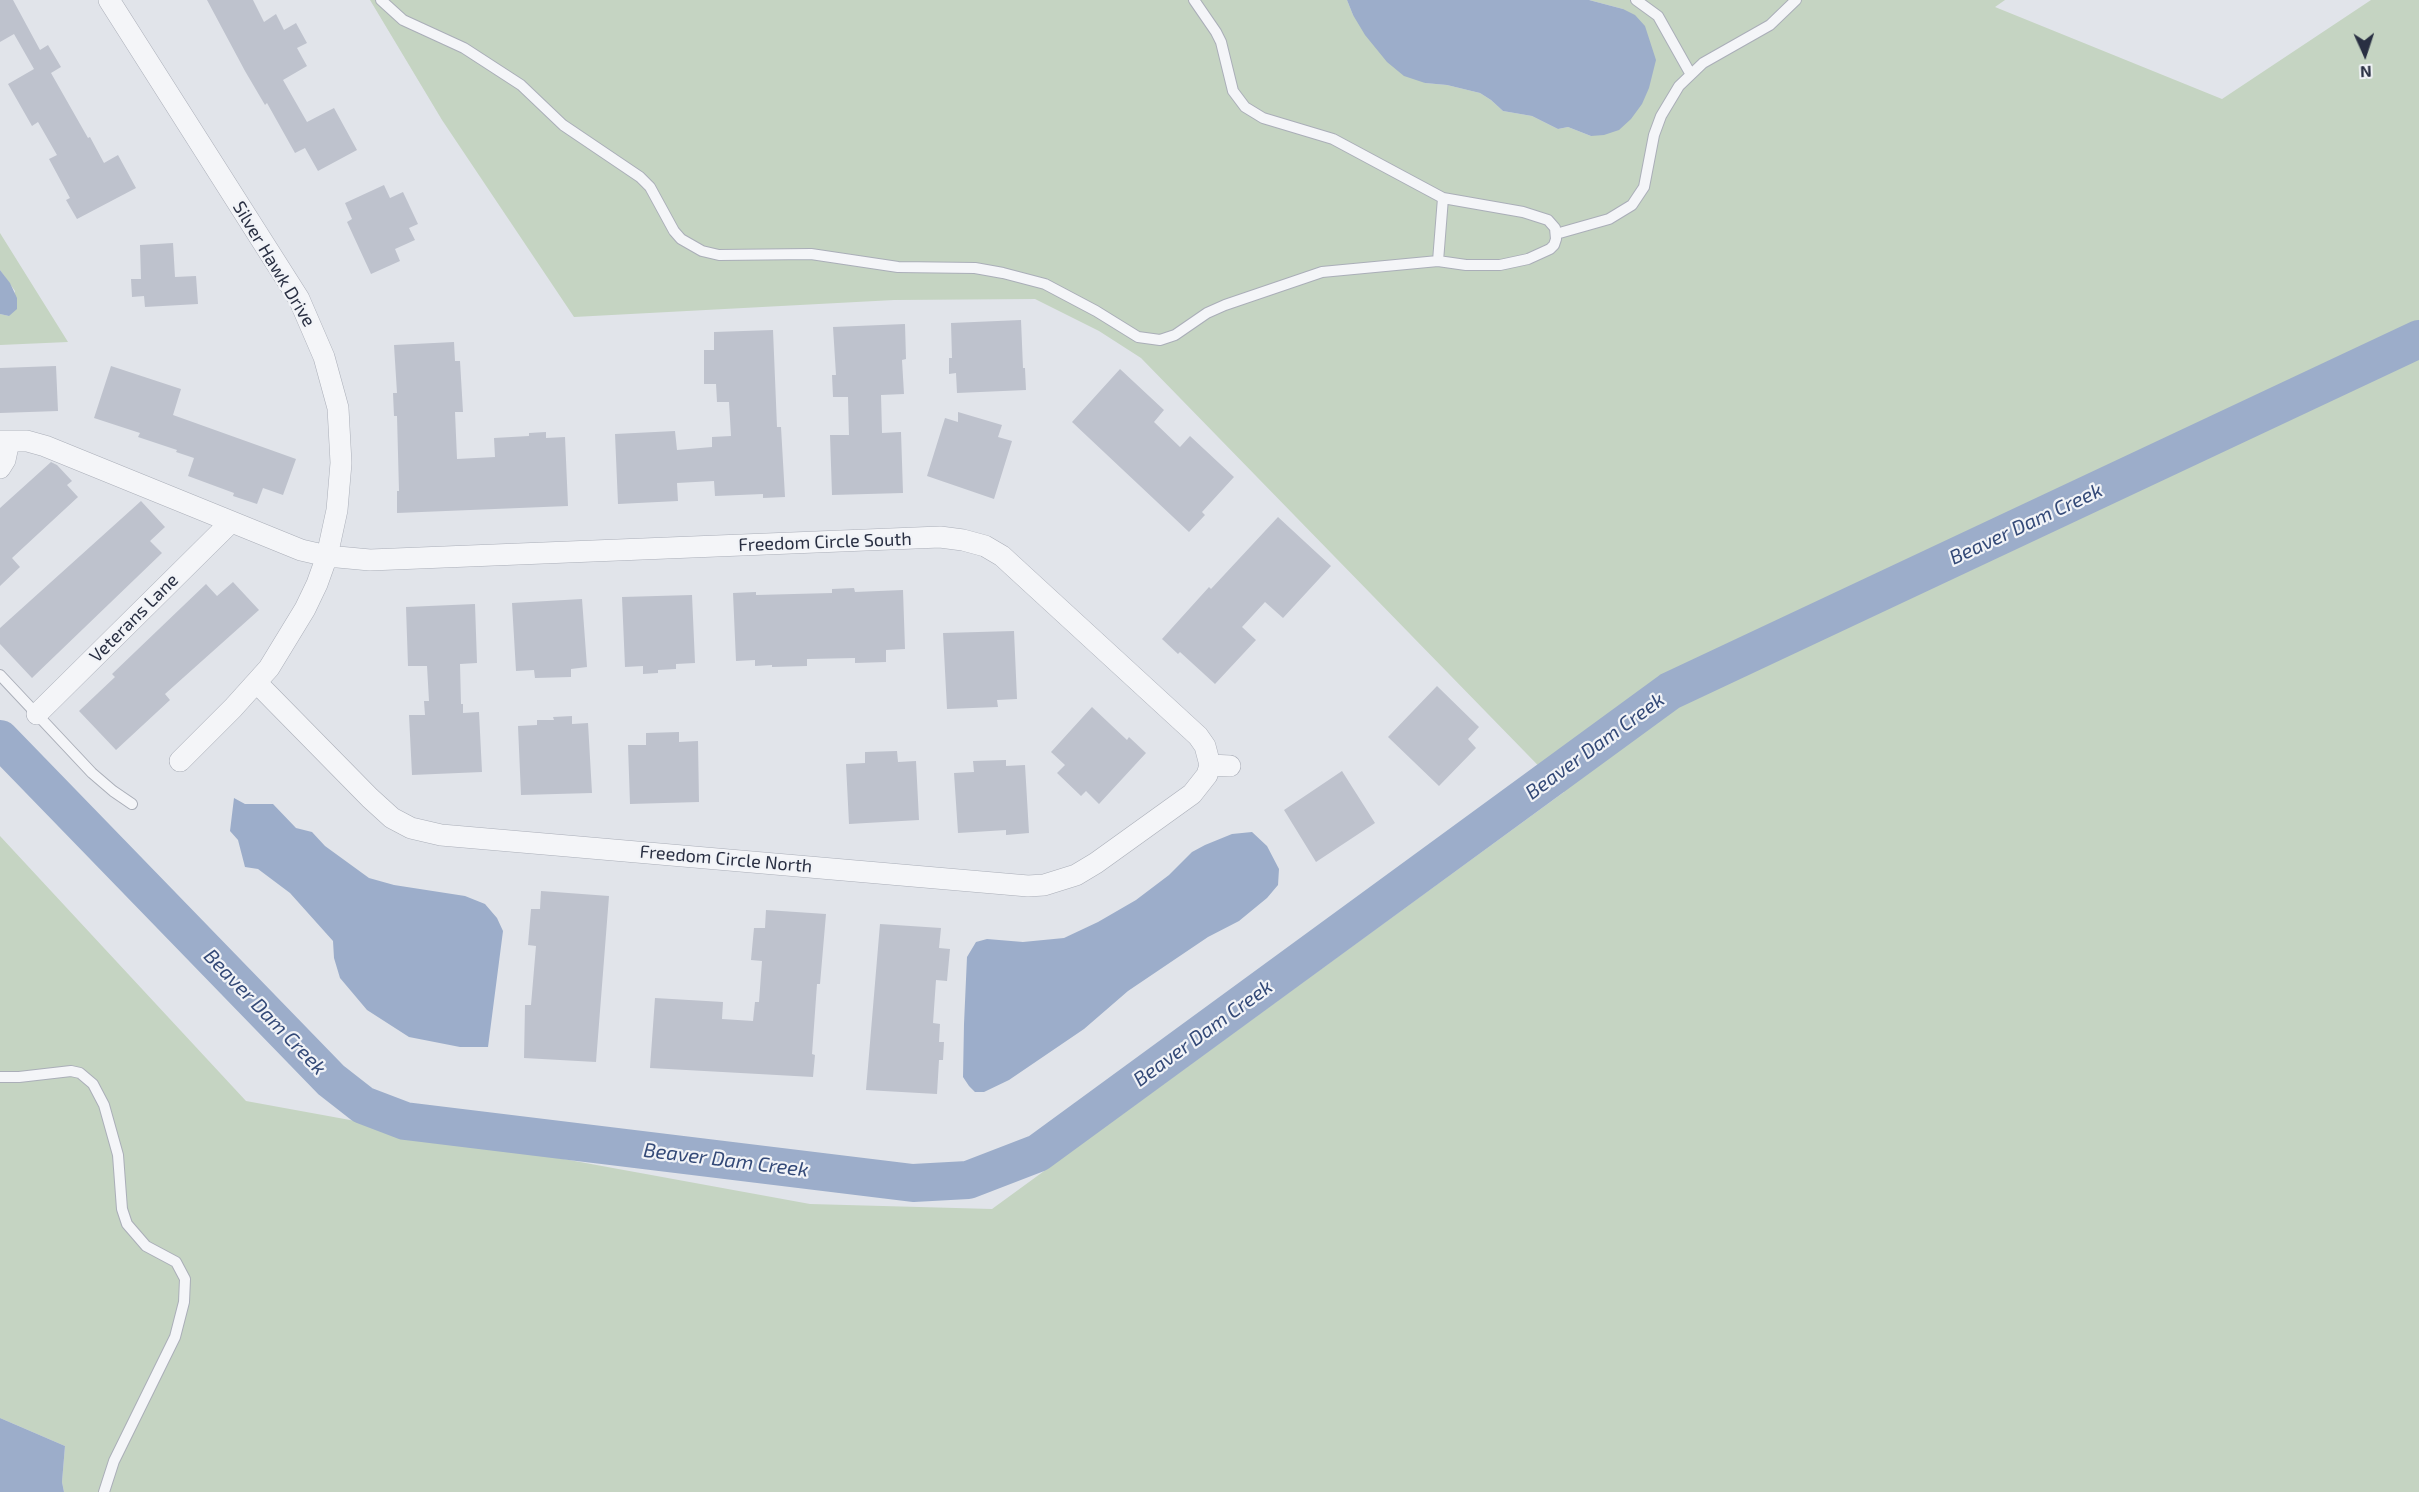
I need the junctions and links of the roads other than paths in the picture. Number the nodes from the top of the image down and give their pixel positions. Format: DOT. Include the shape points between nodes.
graph roads {
  1 [pos="109,0"];
  2 [pos="381,0"];
  3 [pos="1194,0"];
  4 [pos="1636,0"];
  5 [pos="1796,0"];
  6 [pos="1690,73"];
  7 [pos="1443,198"];
  8 [pos="1556,234"];
  9 [pos="1438,261"];
  10 [pos="5,441"];
  11 [pos="0,468"];
  12 [pos="231,522"];
  13 [pos="327,556"];
  14 [pos="0,675"];
  15 [pos="257,683"];
  16 [pos="37,714"];
  17 [pos="180,761"];
  18 [pos="1220,765"];
  19 [pos="132,804"];
  20 [pos="0,1077"];
  21 [pos="104,1492"];
  1 -- 13 [label="street, Silver Hawk Drive" via="289,282 317,336 335,390 340,440 340,487"];
  2 -- 9 [label="lane" via="403,20 496,67 563,125 628,167 650,188 674,231 702,251 746,256 811,254 898,267 975,268 1003,273 1045,284 1138,337 1160,340 1225,305 1322,272"];
  3 -- 7 [label="lane" via="1216,32 1229,81 1245,107 1263,118 1333,139"];
  4 -- 6 [label="lane" via="1658,16"];
  5 -- 6 [label="lane" via="1770,25"];
  6 -- 8 [label="lane" via="1661,116 1639,197 1610,219"];
  7 -- 8 [label="lane" via="1537,216 1552,224"];
  7 -- 9 [label="lane"];
  8 -- 9 [label="lane" via="1550,249 1515,263 1482,266"];
  10 -- 11 [label="street" via="5,460"];
  10 -- 12 [label="street" via="45,446"];
  12 -- 13 [label="street" via="286,545"];
  12 -- 16 [label="street, Veterans Lane"];
  13 -- 15 [label="street, Silver Hawk Drive" via="305,609"];
  13 -- 18 [label="street, Freedom Circle South" via="370,560 940,537 963,540 1002,556 1198,736"];
  14 -- 16 [label="lane"];
  15 -- 17 [label="street, Silver Hawk Drive"];
  15 -- 18 [label="street, Freedom Circle North" via="392,818 427,833 1028,886 1076,875 1096,863 1192,794"];
  16 -- 19 [label="lane" via="92,773"];
  20 -- 21 [label="lane" via="71,1071 93,1084 104,1105 118,1155 122,1209 127,1224 146,1246 176,1262 185,1279 175,1337 114,1461"];
}
